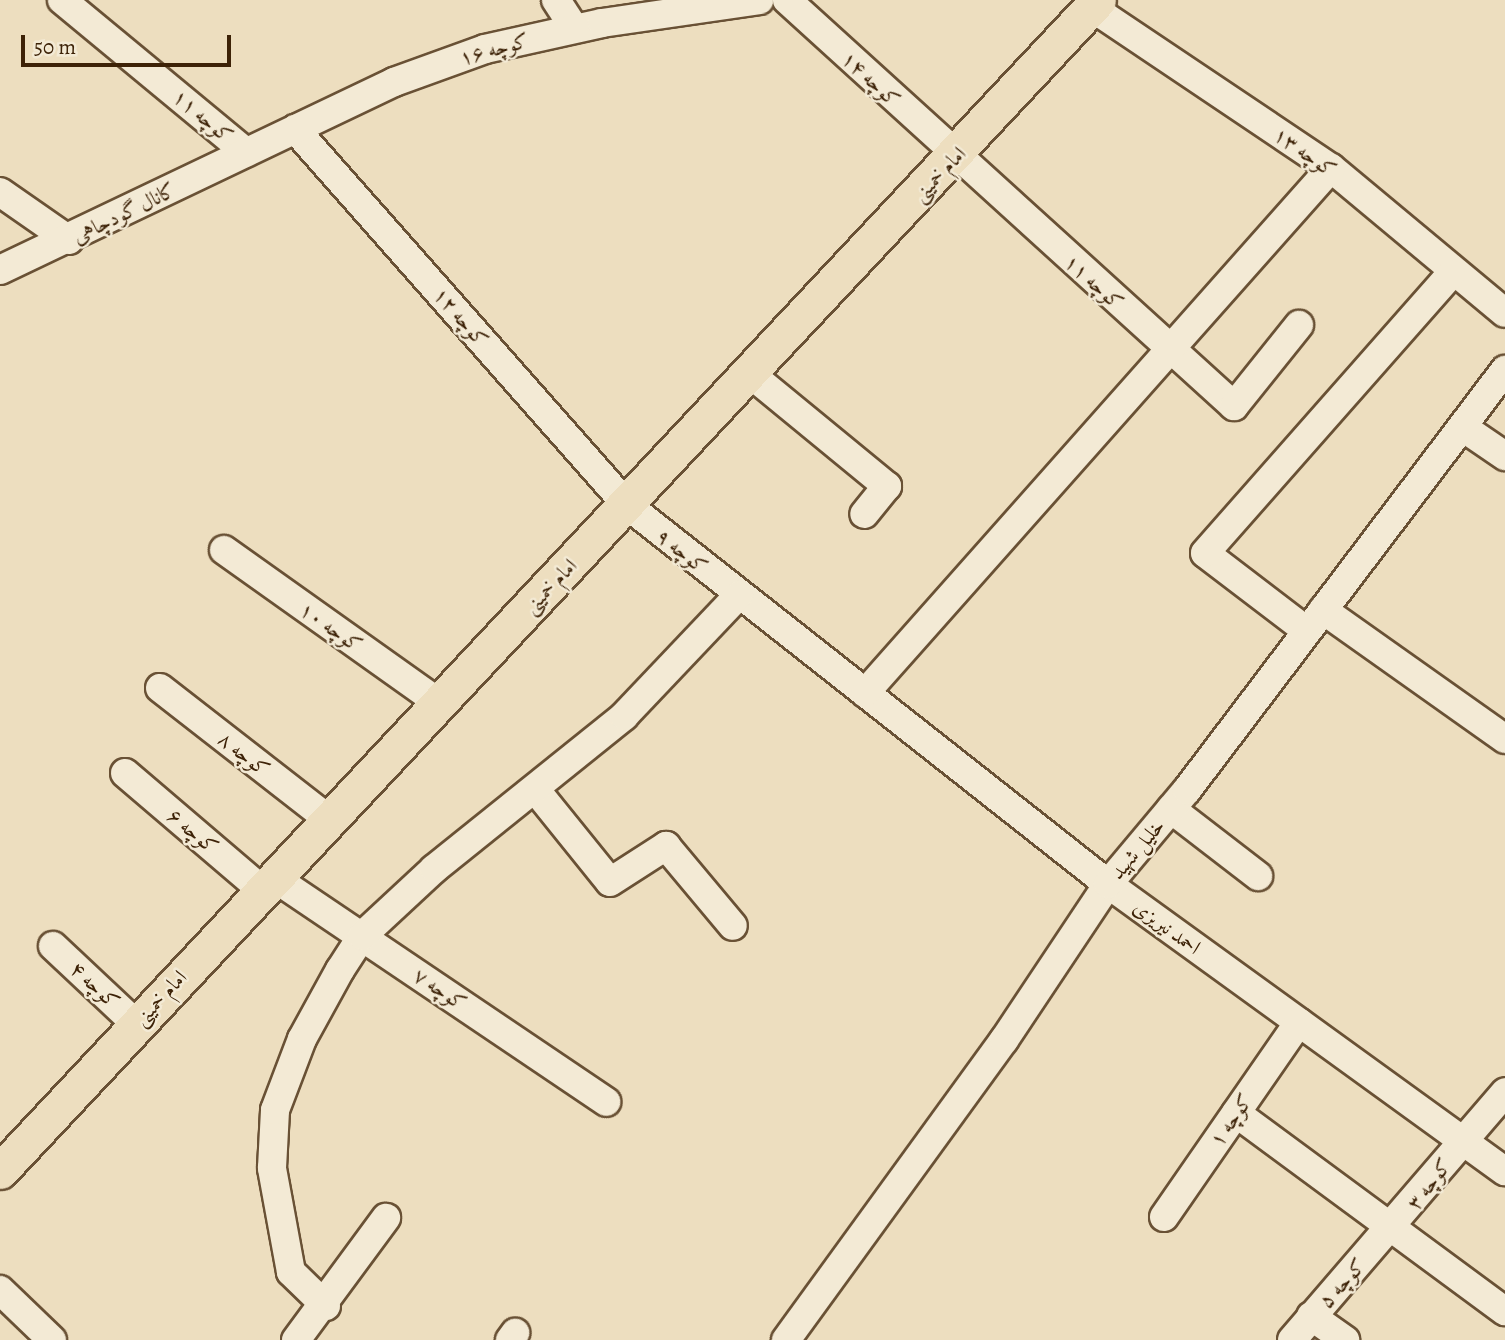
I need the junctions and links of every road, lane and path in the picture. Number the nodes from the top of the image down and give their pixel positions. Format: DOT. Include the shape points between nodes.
graph roads {
  1 [pos="62,0"];
  2 [pos="556,0"];
  3 [pos="759,0"];
  4 [pos="787,0"];
  5 [pos="1094,4"];
  6 [pos="574,28"];
  7 [pos="295,129"];
  8 [pos="246,152"];
  9 [pos="955,158"];
  10 [pos="1331,168"];
  11 [pos="0,192"];
  12 [pos="69,240"];
  13 [pos="0,271"];
  14 [pos="1451,274"];
  15 [pos="1505,313"];
  16 [pos="1299,326"];
  17 [pos="1169,348"];
  18 [pos="1505,370"];
  19 [pos="748,372"];
  20 [pos="1464,428"];
  21 [pos="1505,456"];
  22 [pos="627,505"];
  23 [pos="864,514"];
  24 [pos="224,550"];
  25 [pos="738,596"];
  26 [pos="1315,621"];
  27 [pos="160,688"];
  28 [pos="865,694"];
  29 [pos="439,703"];
  30 [pos="1505,739"];
  31 [pos="125,773"];
  32 [pos="535,789"];
  33 [pos="1171,809"];
  34 [pos="328,819"];
  35 [pos="1258,876"];
  36 [pos="267,883"];
  37 [pos="1108,884"];
  38 [pos="733,926"];
  39 [pos="362,936"];
  40 [pos="53,946"];
  41 [pos="1299,1022"];
  42 [pos="136,1024"];
  43 [pos="1505,1092"];
  44 [pos="606,1102"];
  45 [pos="1236,1113"];
  46 [pos="1463,1141"];
  47 [pos="0,1171"];
  48 [pos="1505,1171"];
  49 [pos="1164,1217"];
  50 [pos="386,1218"];
  51 [pos="1394,1227"];
  52 [pos="0,1290"];
  53 [pos="326,1306"];
  54 [pos="1505,1311"];
  55 [pos="1311,1316"];
  56 [pos="798,1336"];
  57 [pos="52,1340"];
  58 [pos="296,1340"];
  59 [pos="1292,1340"];
  60 [pos="1345,1340"];
  1 -- 8 [label="street, کوچه ۱۱"];
  2 -- 6 [label="street"];
  3 -- 6 [label="street, کوچه ۱۶"];
  4 -- 9 [label="street, کوچه ۱۴"];
  5 -- 9 [label="main road, امام خمینی"];
  5 -- 10 [label="street, کوچه ۱۳"];
  6 -- 7 [label="street, کوچه ۱۶" via="485,49 407,77"];
  7 -- 8 [label="street, کوچه ۱۶"];
  7 -- 22 [label="street, کوچه ۱۲"];
  8 -- 12 [label="street, کانال گودچاهی"];
  9 -- 17 [label="street, کوچه ۱۱"];
  9 -- 19 [label="main road, امام خمینی"];
  10 -- 14 [label="street, کوچه ۱۳"];
  10 -- 17 [label="street"];
  11 -- 12 [label="street"];
  12 -- 13 [label="street, کانال گودچاهی"];
  14 -- 15 [label="street, کوچه ۱۳"];
  14 -- 26 [label="street" via="1205,553"];
  16 -- 17 [label="street, کوچه ۱۱" via="1234,406"];
  17 -- 28 [label="street"];
  18 -- 20 [label="street, خلیل شهید"];
  19 -- 22 [label="main road, امام خمینی"];
  19 -- 23 [label="street" via="887,486"];
  20 -- 21 [label="street"];
  20 -- 26 [label="street, خلیل شهید"];
  22 -- 25 [label="street, کوچه ۹"];
  22 -- 29 [label="main road, امام خمینی"];
  24 -- 29 [label="street, کوچه ۱۰"];
  25 -- 28 [label="street, احمد نیریزی"];
  25 -- 32 [label="street" via="624,716"];
  26 -- 30 [label="street"];
  26 -- 33 [label="street, خلیل شهید"];
  27 -- 34 [label="street, کوچه ۸"];
  28 -- 37 [label="street, احمد نیریزی"];
  29 -- 34 [label="main road, امام خمینی"];
  31 -- 36 [label="street, کوچه ۶"];
  32 -- 38 [label="street" via="610,882 666,846"];
  32 -- 39 [label="street"];
  33 -- 35 [label="street"];
  33 -- 37 [label="street, خلیل شهید"];
  34 -- 36 [label="main road, امام خمینی"];
  36 -- 39 [label="street, کوچه ۷"];
  36 -- 42 [label="main road, امام خمینی"];
  37 -- 41 [label="street, احمد نیریزی"];
  37 -- 56 [label="street, خلیل شهید"];
  39 -- 44 [label="street, کوچه ۷"];
  39 -- 53 [label="street" via="302,1039 275,1110 272,1168 291,1272"];
  40 -- 42 [label="street, کوچه ۴"];
  41 -- 45 [label="street, کوچه ۱"];
  41 -- 46 [label="street, احمد نیریزی"];
  42 -- 47 [label="main road, امام خمینی"];
  43 -- 46 [label="street, کوچه ۳"];
  45 -- 49 [label="street, کوچه ۱"];
  45 -- 51 [label="street"];
  46 -- 48 [label="street, احمد نیریزی"];
  46 -- 51 [label="street, کوچه ۳"];
  50 -- 53 [label="street"];
  51 -- 54 [label="street"];
  51 -- 55 [label="street, کوچه ۵"];
  52 -- 57 [label="street"];
  53 -- 58 [label="street"];
  55 -- 59 [label="street, کوچه ۵"];
  55 -- 60 [label="street"];
}
